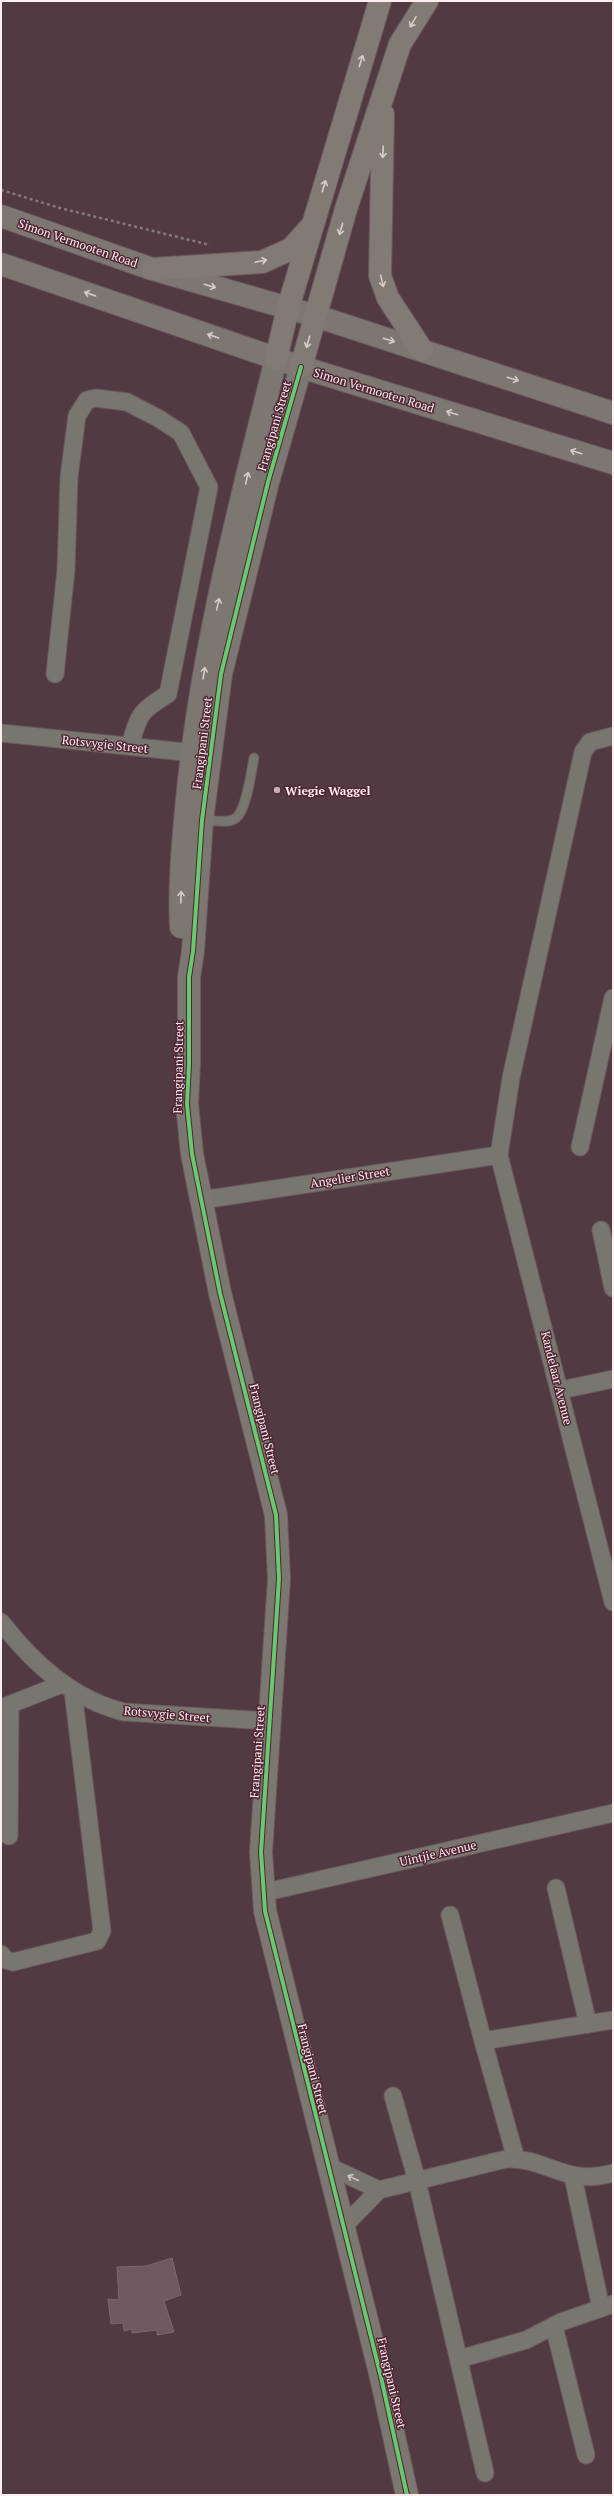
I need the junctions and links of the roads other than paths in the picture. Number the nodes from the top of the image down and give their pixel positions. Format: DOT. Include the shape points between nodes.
graph roads {
  1 [pos="380,1"];
  2 [pos="427,1"];
  3 [pos="382,98"];
  4 [pos="1,216"];
  5 [pos="313,224"];
  6 [pos="1,264"];
  7 [pos="152,269"];
  8 [pos="288,308"];
  9 [pos="316,316"];
  10 [pos="422,350"];
  11 [pos="276,358"];
  12 [pos="301,367"];
  13 [pos="613,412"];
  14 [pos="613,463"];
  15 [pos="55,674"];
  16 [pos="1,733"];
  17 [pos="613,736"];
  18 [pos="130,746"];
  19 [pos="200,753"];
  20 [pos="254,758"];
  21 [pos="202,820"];
  22 [pos="189,977"];
  23 [pos="613,998"];
  24 [pos="580,1147"];
  25 [pos="499,1155"];
  26 [pos="202,1200"];
  27 [pos="601,1230"];
  28 [pos="613,1288"];
  29 [pos="613,1379"];
  30 [pos="561,1390"];
  31 [pos="613,1602"];
  32 [pos="1,1622"];
  33 [pos="67,1688"];
  34 [pos="5,1706"];
  35 [pos="269,1722"];
  36 [pos="613,1813"];
  37 [pos="9,1836"];
  38 [pos="556,1888"];
  39 [pos="262,1893"];
  40 [pos="450,1915"];
  41 [pos="1,1954"];
  42 [pos="613,2020"];
  43 [pos="588,2024"];
  44 [pos="483,2041"];
  45 [pos="393,2096"];
  46 [pos="516,2158"];
  47 [pos="328,2166"];
  48 [pos="613,2173"];
  49 [pos="573,2177"];
  50 [pos="417,2181"];
  51 [pos="379,2190"];
  52 [pos="343,2227"];
  53 [pos="607,2306"];
  54 [pos="554,2326"];
  55 [pos="459,2359"];
  56 [pos="586,2455"];
  57 [pos="485,2473"];
  58 [pos="407,2495"];
  5 -- 1 [label="highway, one-way"];
  2 -- 3 [label="highway, one-way" via="400,44"];
  3 -- 9 [label="highway, one-way" via="346,209"];
  3 -- 10 [label="highway, one-way" via="384,138 380,276 388,298"];
  4 -- 7 [label="street, Simon Vermooten Road"];
  7 -- 5 [label="highway, one-way" via="262,262 291,249"];
  5 -- 8 [label="highway"];
  11 -- 6 [label="street, Simon Vermooten Road, one-way"];
  7 -- 8 [label="street, Simon Vermooten Road, one-way"];
  8 -- 9 [label="street, Simon Vermooten Road"];
  8 -- 11 [label="highway"];
  9 -- 10 [label="street, Simon Vermooten Road, one-way"];
  9 -- 12 [label="highway, one-way"];
  10 -- 13 [label="street, Simon Vermooten Road, one-way"];
  11 -- 12 [label="street, Simon Vermooten Road"];
  19 -- 11 [label="street, Frangipani Street, one-way" via="209,642"];
  14 -- 12 [label="street, Simon Vermooten Road, one-way"];
  12 -- 19 [label="street, Frangipani Street" via="268,482"];
  15 -- 18 [label="street" via="66,570 69,477 76,416 87,400 96,398 127,402 181,433 210,487 168,694 147,707 139,716"];
  16 -- 18 [label="street, Rotsvygie Street"];
  17 -- 25 [label="street" via="590,742 583,752 511,1078"];
  18 -- 19 [label="street, Rotsvygie Street"];
  19 -- 21 [label="street, Frangipani Street"];
  22 -- 19 [label="street, Frangipani Street, one-way" via="182,939 182,854"];
  20 -- 21 [label="lane" via="240,814 232,820"];
  21 -- 22 [label="street, Frangipani Street"];
  22 -- 26 [label="street, Frangipani Street" via="188,1124"];
  23 -- 24 [label="street"];
  25 -- 26 [label="street, Angelier Street"];
  25 -- 30 [label="street, Kandelaar Avenue"];
  26 -- 35 [label="street, Frangipani Street" via="220,1293 276,1515 279,1579"];
  27 -- 28 [label="street"];
  29 -- 30 [label="street"];
  30 -- 31 [label="street, Kandelaar Avenue"];
  32 -- 33 [label="street, Rotsvygie Street" via="36,1661"];
  33 -- 34 [label="street"];
  33 -- 35 [label="street, Rotsvygie Street" via="94,1702 124,1712"];
  33 -- 41 [label="street" via="102,1931 97,1941 13,1962 6,1960"];
  34 -- 37 [label="street"];
  35 -- 39 [label="street, Frangipani Street" via="261,1852"];
  36 -- 39 [label="street, Uintjie Avenue"];
  38 -- 43 [label="street"];
  39 -- 47 [label="street, Frangipani Street" via="268,1932"];
  40 -- 44 [label="street"];
  42 -- 43 [label="street"];
  43 -- 44 [label="street"];
  44 -- 46 [label="street"];
  45 -- 50 [label="street"];
  46 -- 49 [label="street"];
  46 -- 50 [label="street"];
  51 -- 47 [label="street, one-way"];
  47 -- 52 [label="street, Frangipani Street"];
  48 -- 49 [label="street" via="600,2177"];
  49 -- 53 [label="street"];
  50 -- 51 [label="street"];
  50 -- 55 [label="street"];
  51 -- 52 [label="street"];
  52 -- 58 [label="street, Frangipani Street" via="381,2377"];
  53 -- 54 [label="street"];
  54 -- 55 [label="street" via="526,2340"];
  54 -- 56 [label="street"];
  55 -- 57 [label="street"];
}
